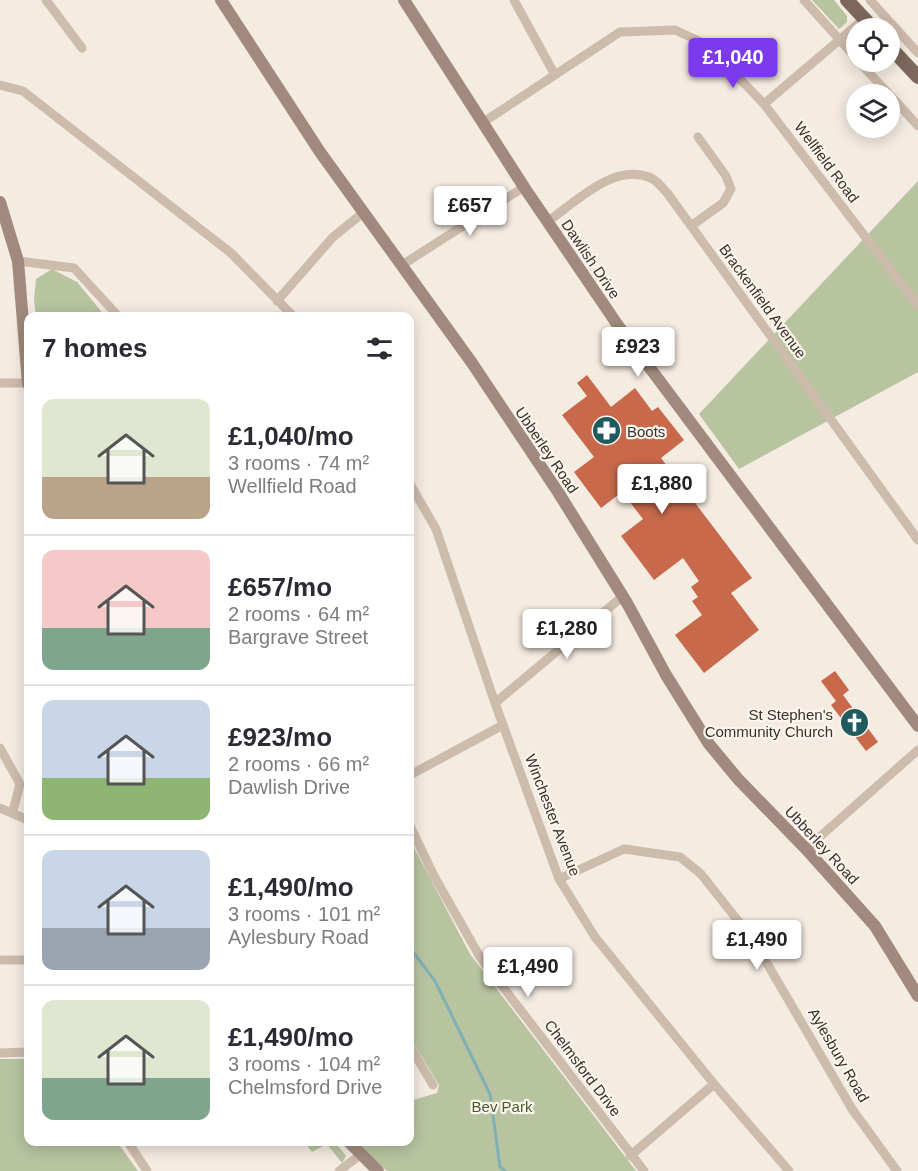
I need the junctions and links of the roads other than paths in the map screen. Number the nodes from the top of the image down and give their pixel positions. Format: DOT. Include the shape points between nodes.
graph roads {
  1 [pos="46,0"];
  2 [pos="221,0"];
  3 [pos="404,0"];
  4 [pos="514,0"];
  5 [pos="804,0"];
  6 [pos="847,0"];
  7 [pos="870,0"];
  8 [pos="863,18"];
  9 [pos="846,37"];
  10 [pos="840,40"];
  11 [pos="846,47"];
  12 [pos="82,48"];
  13 [pos="918,52"];
  14 [pos="900,58"];
  15 [pos="869,72"];
  16 [pos="555,75"];
  17 [pos="918,77"];
  18 [pos="879,84"];
  19 [pos="0,85"];
  20 [pos="765,104"];
  21 [pos="900,107"];
  22 [pos="482,123"];
  23 [pos="918,126"];
  24 [pos="698,137"];
  25 [pos="524,187"];
  26 [pos="0,202"];
  27 [pos="364,212"];
  28 [pos="547,222"];
  29 [pos="691,226"];
  30 [pos="18,261"];
  31 [pos="402,265"];
  32 [pos="277,301"];
  33 [pos="918,306"];
  34 [pos="114,312"];
  35 [pos="287,312"];
  36 [pos="24,334"];
  37 [pos="0,383"];
  38 [pos="24,383"];
  39 [pos="414,491"];
  40 [pos="918,540"];
  41 [pos="623,596"];
  42 [pos="495,703"];
  43 [pos="503,725"];
  44 [pos="918,726"];
  45 [pos="0,748"];
  46 [pos="918,750"];
  47 [pos="414,773"];
  48 [pos="0,808"];
  49 [pos="13,811"];
  50 [pos="24,818"];
  51 [pos="414,834"];
  52 [pos="807,849"];
  53 [pos="559,879"];
  54 [pos="0,960"];
  55 [pos="24,960"];
  56 [pos="918,996"];
  57 [pos="24,1052"];
  58 [pos="0,1053"];
  59 [pos="414,1053"];
  60 [pos="714,1084"];
  61 [pos="433,1085"];
  62 [pos="131,1146"];
  63 [pos="352,1146"];
  64 [pos="360,1155"];
  65 [pos="630,1156"];
  66 [pos="147,1171"];
  67 [pos="339,1171"];
  68 [pos="378,1171"];
  69 [pos="644,1171"];
  70 [pos="789,1171"];
  71 [pos="897,1171"];
  1 -- 12 [label="street"];
  2 -- 27 [label="street, Ubberley Road"];
  3 -- 22 [label="street, Dawlish Drive"];
  4 -- 16 [label="street"];
  5 -- 10 [label="street"];
  6 -- 8 [label="main road"];
  7 -- 13 [label="street"];
  9 -- 10 [label="street"];
  10 -- 11 [label="street"];
  10 -- 20 [label="street"];
  14 -- 17 [label="main road"];
  15 -- 18 [label="street"];
  16 -- 20 [label="street, Wellfield Road" via="620,32 675,30 716,54"];
  16 -- 22 [label="street, Wellfield Road"];
  19 -- 32 [label="street" via="23,91 231,253"];
  20 -- 33 [label="street, Wellfield Road"];
  21 -- 23 [label="street"];
  22 -- 25 [label="street, Dawlish Drive"];
  24 -- 29 [label="street" via="731,189 723,203"];
  25 -- 28 [label="street, Dawlish Drive"];
  25 -- 31 [label="street"];
  26 -- 30 [label="street"];
  27 -- 31 [label="street, Ubberley Road"];
  27 -- 32 [label="street" via="333,237"];
  28 -- 29 [label="street, Brackenfield Avenue" via="613,177 637,174 654,178"];
  28 -- 44 [label="street, Dawlish Drive" via="617,324"];
  29 -- 40 [label="street, Brackenfield Avenue"];
  30 -- 34 [label="street" via="74,268"];
  30 -- 36 [label="street"];
  31 -- 41 [label="street, Ubberley Road" via="558,492"];
  32 -- 35 [label="street"];
  37 -- 38 [label="street"];
  39 -- 42 [label="street, Winchester Avenue" via="436,529"];
  41 -- 42 [label="street"];
  41 -- 52 [label="street, Ubberley Road" via="709,744"];
  42 -- 43 [label="street, Winchester Avenue"];
  43 -- 47 [label="street"];
  43 -- 53 [label="street, Winchester Avenue"];
  45 -- 49 [label="street" via="20,784"];
  46 -- 52 [label="street"];
  48 -- 49 [label="street"];
  49 -- 50 [label="street"];
  51 -- 65 [label="street, Chelmsford Drive" via="480,957"];
  52 -- 56 [label="street, Ubberley Road" via="875,927"];
  53 -- 60 [label="street, Winchester Avenue" via="595,937"];
  53 -- 71 [label="street, Aylesbury Road" via="624,849 680,857 701,874 754,941 852,1109"];
  54 -- 55 [label="street"];
  57 -- 58 [label="street"];
  59 -- 61 [label="street"];
  60 -- 65 [label="street"];
  60 -- 70 [label="street, Winchester Avenue"];
  62 -- 66 [label="street"];
  63 -- 64 [label="street"];
  64 -- 67 [label="street"];
  64 -- 68 [label="street"];
  65 -- 69 [label="street, Chelmsford Drive"];
}
